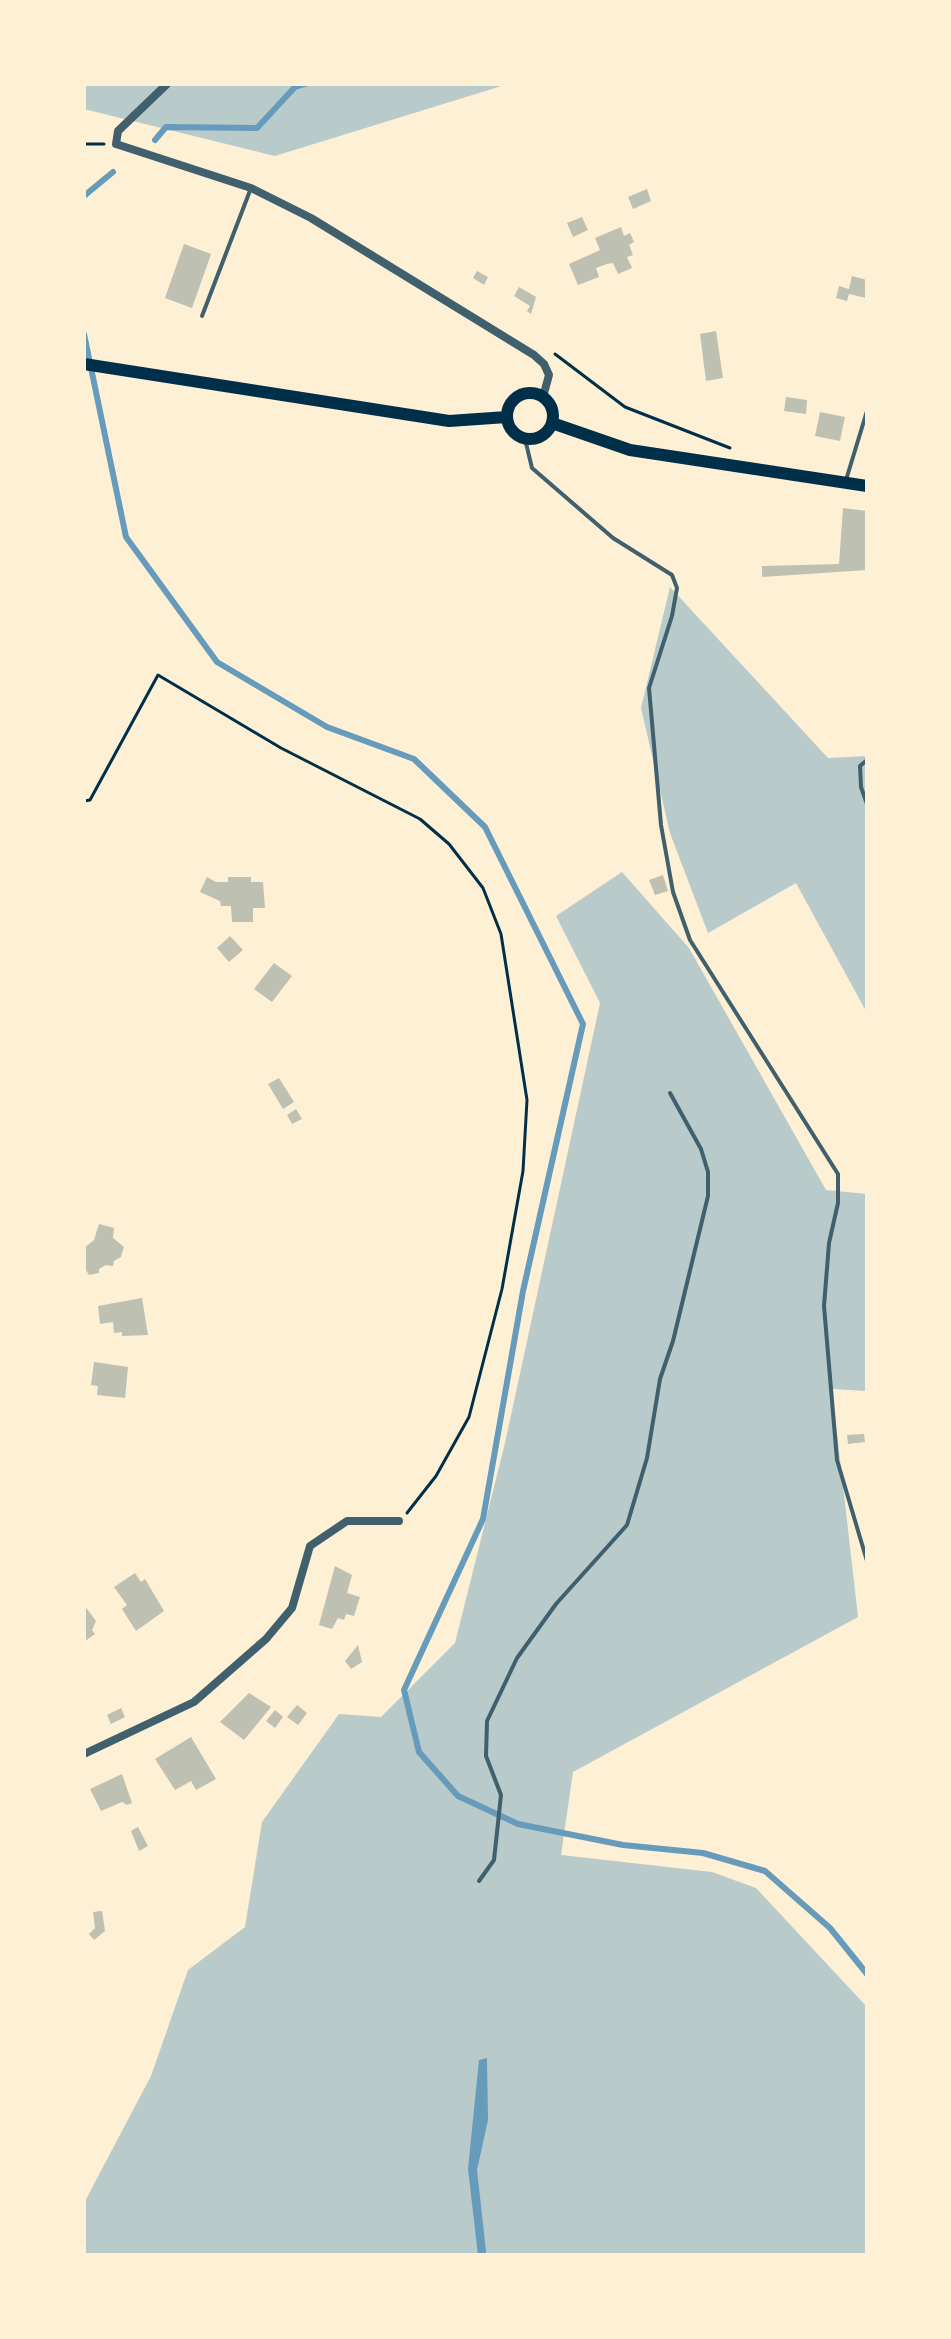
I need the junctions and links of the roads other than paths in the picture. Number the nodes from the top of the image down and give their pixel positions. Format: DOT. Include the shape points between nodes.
graph roads {
  1 [pos="167,84"];
  2 [pos="251,188"];
  3 [pos="202,316"];
  4 [pos="84,364"];
  5 [pos="543,397"];
  6 [pos="867,411"];
  7 [pos="507,417"];
  8 [pos="552,423"];
  9 [pos="525,439"];
  10 [pos="845,483"];
  11 [pos="867,486"];
  12 [pos="867,760"];
  13 [pos="867,804"];
  14 [pos="670,1093"];
  15 [pos="399,1521"];
  16 [pos="867,1561"];
  17 [pos="84,1754"];
  18 [pos="479,1881"];
  1 -- 2 [label="street" via="118,131 116,144"];
  2 -- 3 [label="lane"];
  2 -- 5 [label="street" via="311,218 534,355 549,375"];
  4 -- 7 [label="main road" via="449,421"];
  5 -- 7 [label="main road" via="515,399"];
  5 -- 8 [label="main road" via="550,404"];
  6 -- 10 [label="lane"];
  7 -- 9 [label="main road"];
  8 -- 9 [label="main road" via="537,438"];
  8 -- 10 [label="main road" via="630,450"];
  9 -- 16 [label="lane" via="532,468 613,538 672,575 677,588 649,688 661,825 673,892 690,940 838,1174 824,1306 837,1460"];
  10 -- 11 [label="main road"];
  12 -- 13 [label="lane" via="860,766"];
  14 -- 18 [label="lane" via="701,1149 708,1196 660,1379 647,1458 627,1525 556,1604 501,1686 487,1721 486,1756 501,1795 494,1860"];
  15 -- 17 [label="street" via="347,1521 310,1546 292,1608 266,1639 194,1702"];
}
